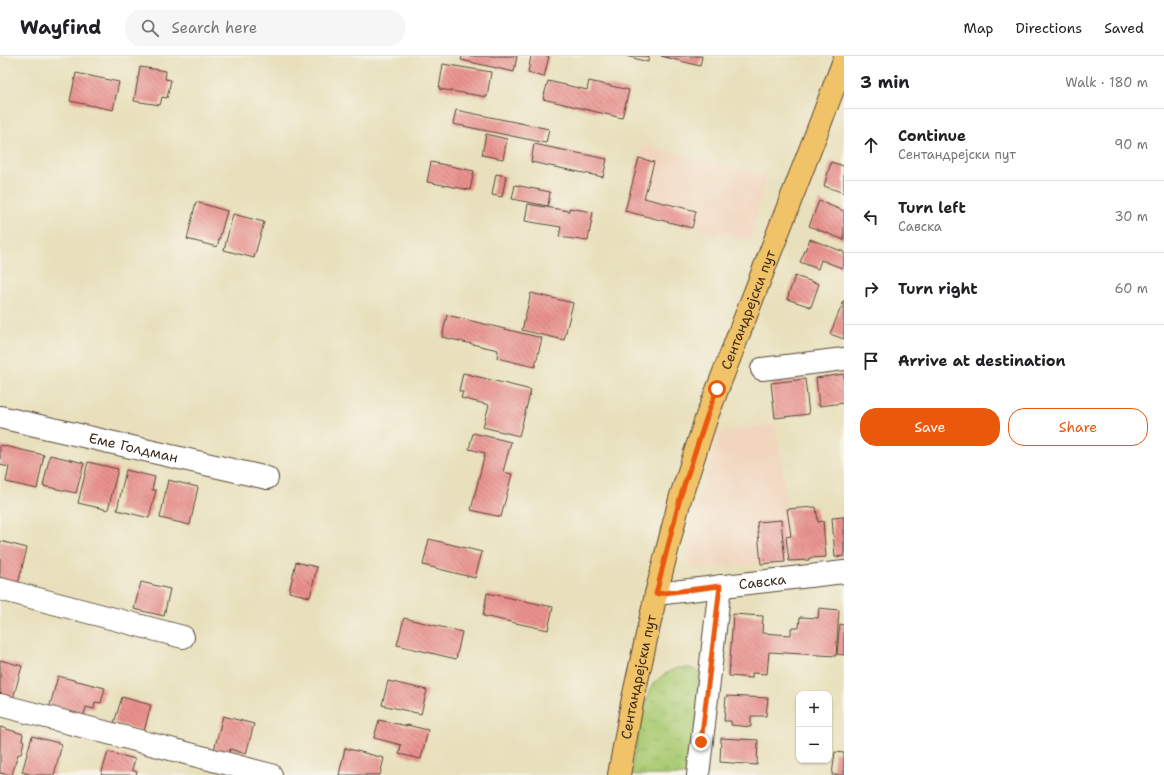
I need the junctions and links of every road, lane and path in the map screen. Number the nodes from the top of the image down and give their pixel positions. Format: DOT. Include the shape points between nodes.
graph roads {
  1 [pos="844,60"];
  2 [pos="844,359"];
  3 [pos="762,369"];
  4 [pos="0,417"];
  5 [pos="267,478"];
  6 [pos="844,572"];
  7 [pos="720,586"];
  8 [pos="0,589"];
  9 [pos="656,594"];
  10 [pos="184,637"];
  11 [pos="0,705"];
  12 [pos="618,773"];
  13 [pos="270,775"];
  14 [pos="698,775"];
  1 -- 9 [label="main road, Сентандрејски пут" via="707,416 680,498"];
  2 -- 3 [label="street"];
  4 -- 5 [label="street, Еме Голдман"];
  6 -- 7 [label="street, Савска"];
  7 -- 9 [label="street, Савска"];
  7 -- 14 [label="street"];
  8 -- 10 [label="street"];
  9 -- 12 [label="main road, Сентандрејски пут"];
  11 -- 13 [label="street"];
}
